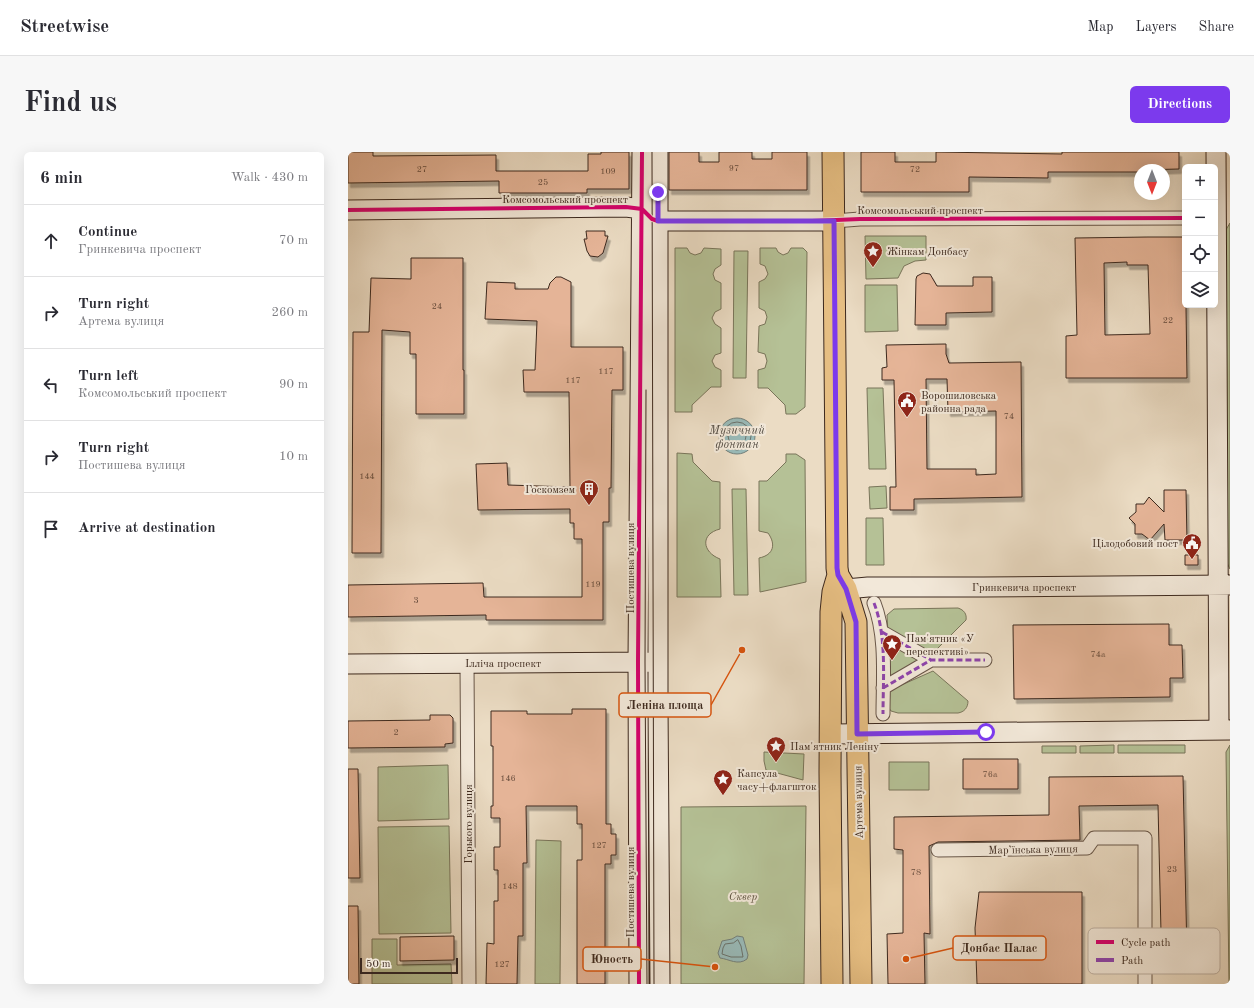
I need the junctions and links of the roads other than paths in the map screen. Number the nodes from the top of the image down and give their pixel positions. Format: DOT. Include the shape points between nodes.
graph roads {
  1 [pos="642,152"];
  2 [pos="658,152"];
  3 [pos="833,152"];
  4 [pos="1216,152"];
  5 [pos="348,210"];
  6 [pos="642,210"];
  7 [pos="1220,211"];
  8 [pos="1182,218"];
  9 [pos="658,221"];
  10 [pos="834,221"];
  11 [pos="842,582"];
  12 [pos="1224,585"];
  13 [pos="874,603"];
  14 [pos="882,632"];
  15 [pos="931,660"];
  16 [pos="985,660"];
  17 [pos="638,662"];
  18 [pos="659,662"];
  19 [pos="467,663"];
  20 [pos="348,664"];
  21 [pos="883,688"];
  22 [pos="883,714"];
  23 [pos="1224,730"];
  24 [pos="831,734"];
  25 [pos="857,734"];
  26 [pos="938,850"];
  27 [pos="1145,928"];
  28 [pos="832,960"];
  29 [pos="860,961"];
  30 [pos="469,984"];
  31 [pos="639,984"];
  32 [pos="660,984"];
  33 [pos="832,984"];
  34 [pos="861,984"];
  1 -- 6 [label="street, Постишева вулиця"];
  2 -- 9 [label="street"];
  3 -- 10 [label="main road, Артема вулиця"];
  4 -- 7 [label="street"];
  5 -- 6 [label="street, Комсомольський проспект" via="624,207"];
  6 -- 9 [label="street, Комсомольський проспект"];
  6 -- 17 [label="street, Постишева вулиця"];
  7 -- 12 [label="street"];
  8 -- 10 [label="street, Комсомольський проспект"];
  9 -- 10 [label="street, Комсомольський проспект"];
  9 -- 18 [label="street"];
  10 -- 11 [label="main road, Артема вулиця" via="837,568"];
  11 -- 12 [label="street, Гринкевича проспект" via="868,587"];
  11 -- 24 [label="main road, Артема вулиця" via="834,592 831,612"];
  11 -- 25 [label="main road, Артема вулиця" via="856,622"];
  12 -- 23 [label="street"];
  13 -- 14 [label="street"];
  14 -- 15 [label="street"];
  14 -- 21 [label="street"];
  15 -- 16 [label="street"];
  15 -- 21 [label="street"];
  17 -- 18 [label="street, Ілліча проспект"];
  17 -- 19 [label="street, Ілліча проспект"];
  17 -- 31 [label="street, Постишева вулиця"];
  18 -- 32 [label="street"];
  19 -- 20 [label="street, Ілліча проспект"];
  19 -- 30 [label="street, Горького вулиця"];
  21 -- 22 [label="street"];
  23 -- 25 [label="street"];
  24 -- 25 [label="street"];
  24 -- 28 [label="main road, Артема вулиця"];
  25 -- 29 [label="main road, Артема вулиця"];
  26 -- 27 [label="street, Мар’їнська вулиця" via="1087,848 1094,838 1145,838"];
  28 -- 29 [label="main road" via="835,946 840,941 850,941 856,946"];
  28 -- 33 [label="main road, Артема вулиця"];
  29 -- 34 [label="main road, Артема вулиця"];
}
